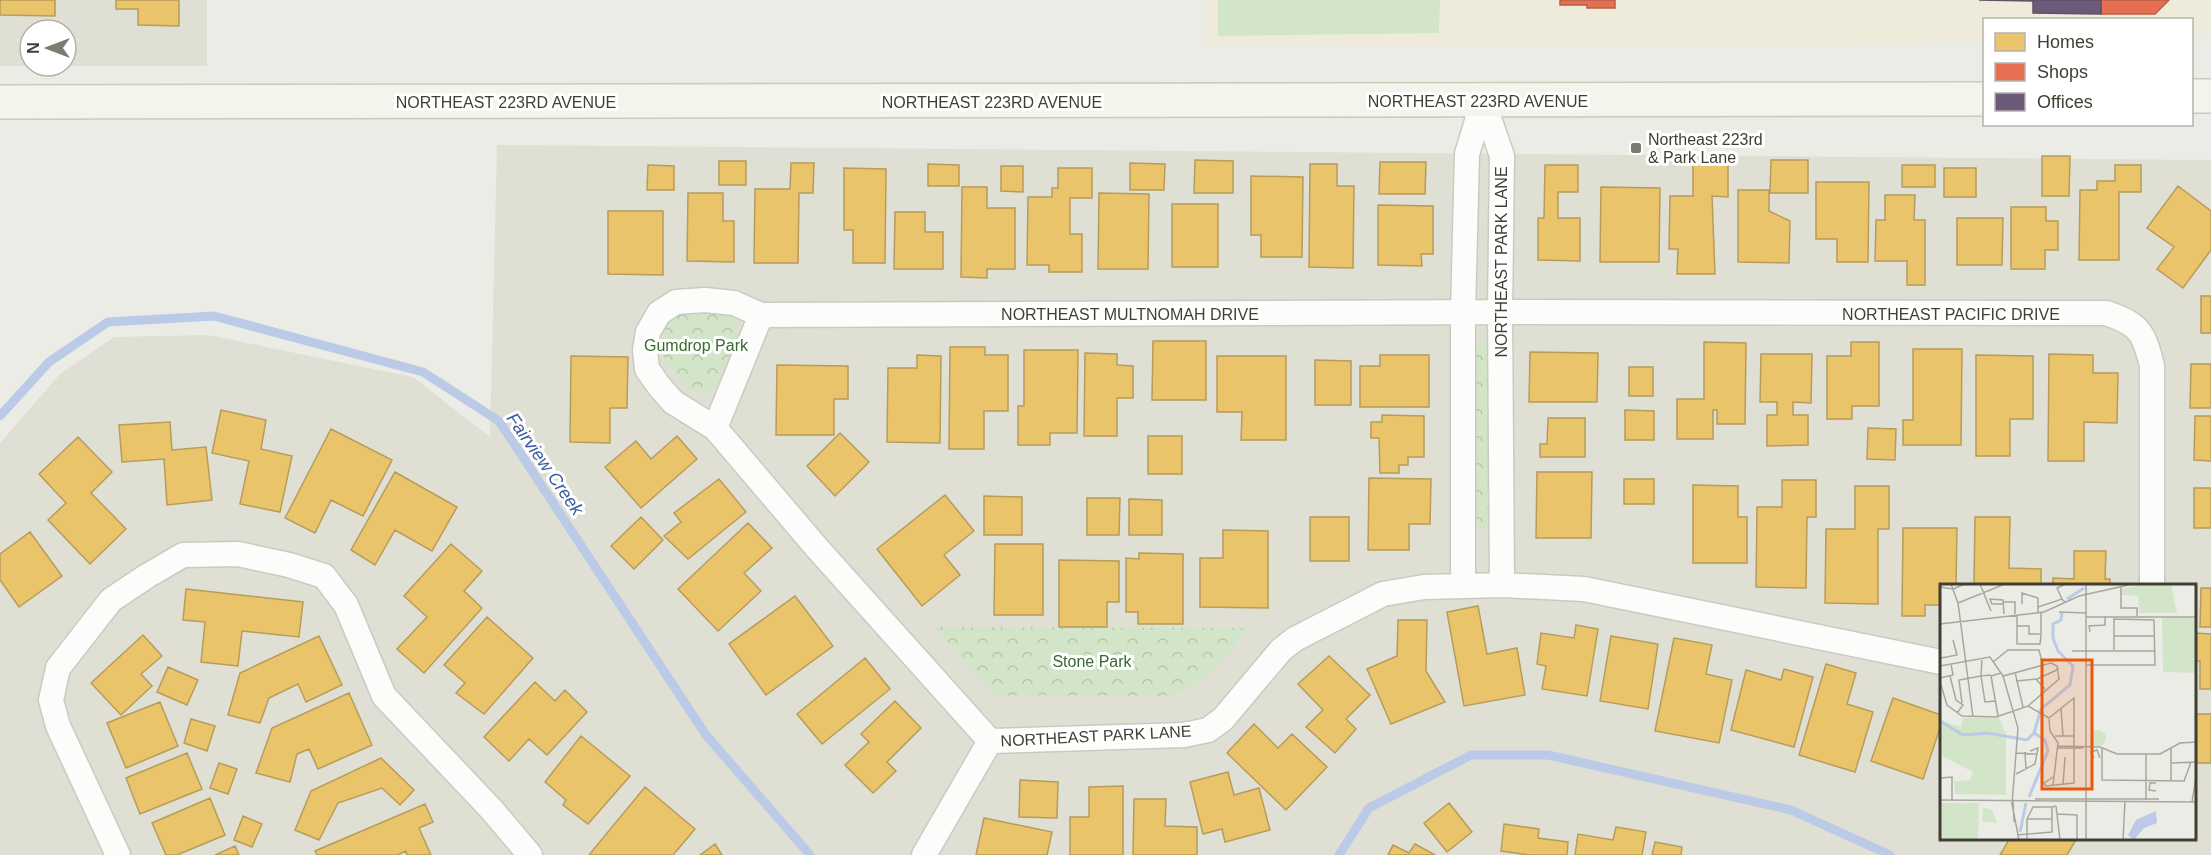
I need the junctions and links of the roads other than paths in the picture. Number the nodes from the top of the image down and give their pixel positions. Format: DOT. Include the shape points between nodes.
graph roads {
  1 [pos="2193,96"];
  2 [pos="2211,96"];
  3 [pos="1983,99"];
  4 [pos="1483,101"];
  5 [pos="0,102"];
  6 [pos="1500,312"];
  7 [pos="1463,313"];
  8 [pos="761,315"];
  9 [pos="715,428"];
  10 [pos="2152,584"];
  11 [pos="1463,585"];
  12 [pos="1502,585"];
  13 [pos="1940,662"];
  14 [pos="990,741"];
  15 [pos="118,855"];
  16 [pos="530,855"];
  17 [pos="924,855"];
  1 -- 2 [label="main road"];
  3 -- 4 [label="main road, NORTHEAST 223RD AVENUE"];
  4 -- 5 [label="main road, NORTHEAST 223RD AVENUE"];
  4 -- 6 [label="street, NORTHEAST PARK LANE" via="1502,156"];
  4 -- 7 [label="street, NORTHEAST PARK LANE" via="1467,154"];
  6 -- 7 [label="street, NORTHEAST MULTNOMAH DRIVE"];
  6 -- 10 [label="street, NORTHEAST PACIFIC DRIVE" via="2106,313 2128,320 2145,339 2152,366"];
  6 -- 12 [label="street, NORTHEAST PARK LANE"];
  7 -- 8 [label="street, NORTHEAST MULTNOMAH DRIVE"];
  7 -- 11 [label="street, NORTHEAST PARK LANE"];
  8 -- 9 [label="street"];
  8 -- 9 [label="street, NORTHEAST MULTNOMAH DRIVE" via="734,303 676,302 659,313 648,332 647,369 673,402"];
  9 -- 14 [label="street, NORTHEAST MULTNOMAH DRIVE"];
  11 -- 12 [label="street, NORTHEAST PARK LANE"];
  11 -- 14 [label="street, NORTHEAST PARK LANE" via="1383,594 1295,639 1223,719 1208,730 1184,735"];
  12 -- 13 [label="street" via="1584,589"];
  14 -- 17 [label="street, NORTHEAST PARK LANE"];
  15 -- 16 [label="street" via="58,726 51,700 58,668 111,600 147,576 183,555 238,554 324,576 346,605 384,696"];
}
